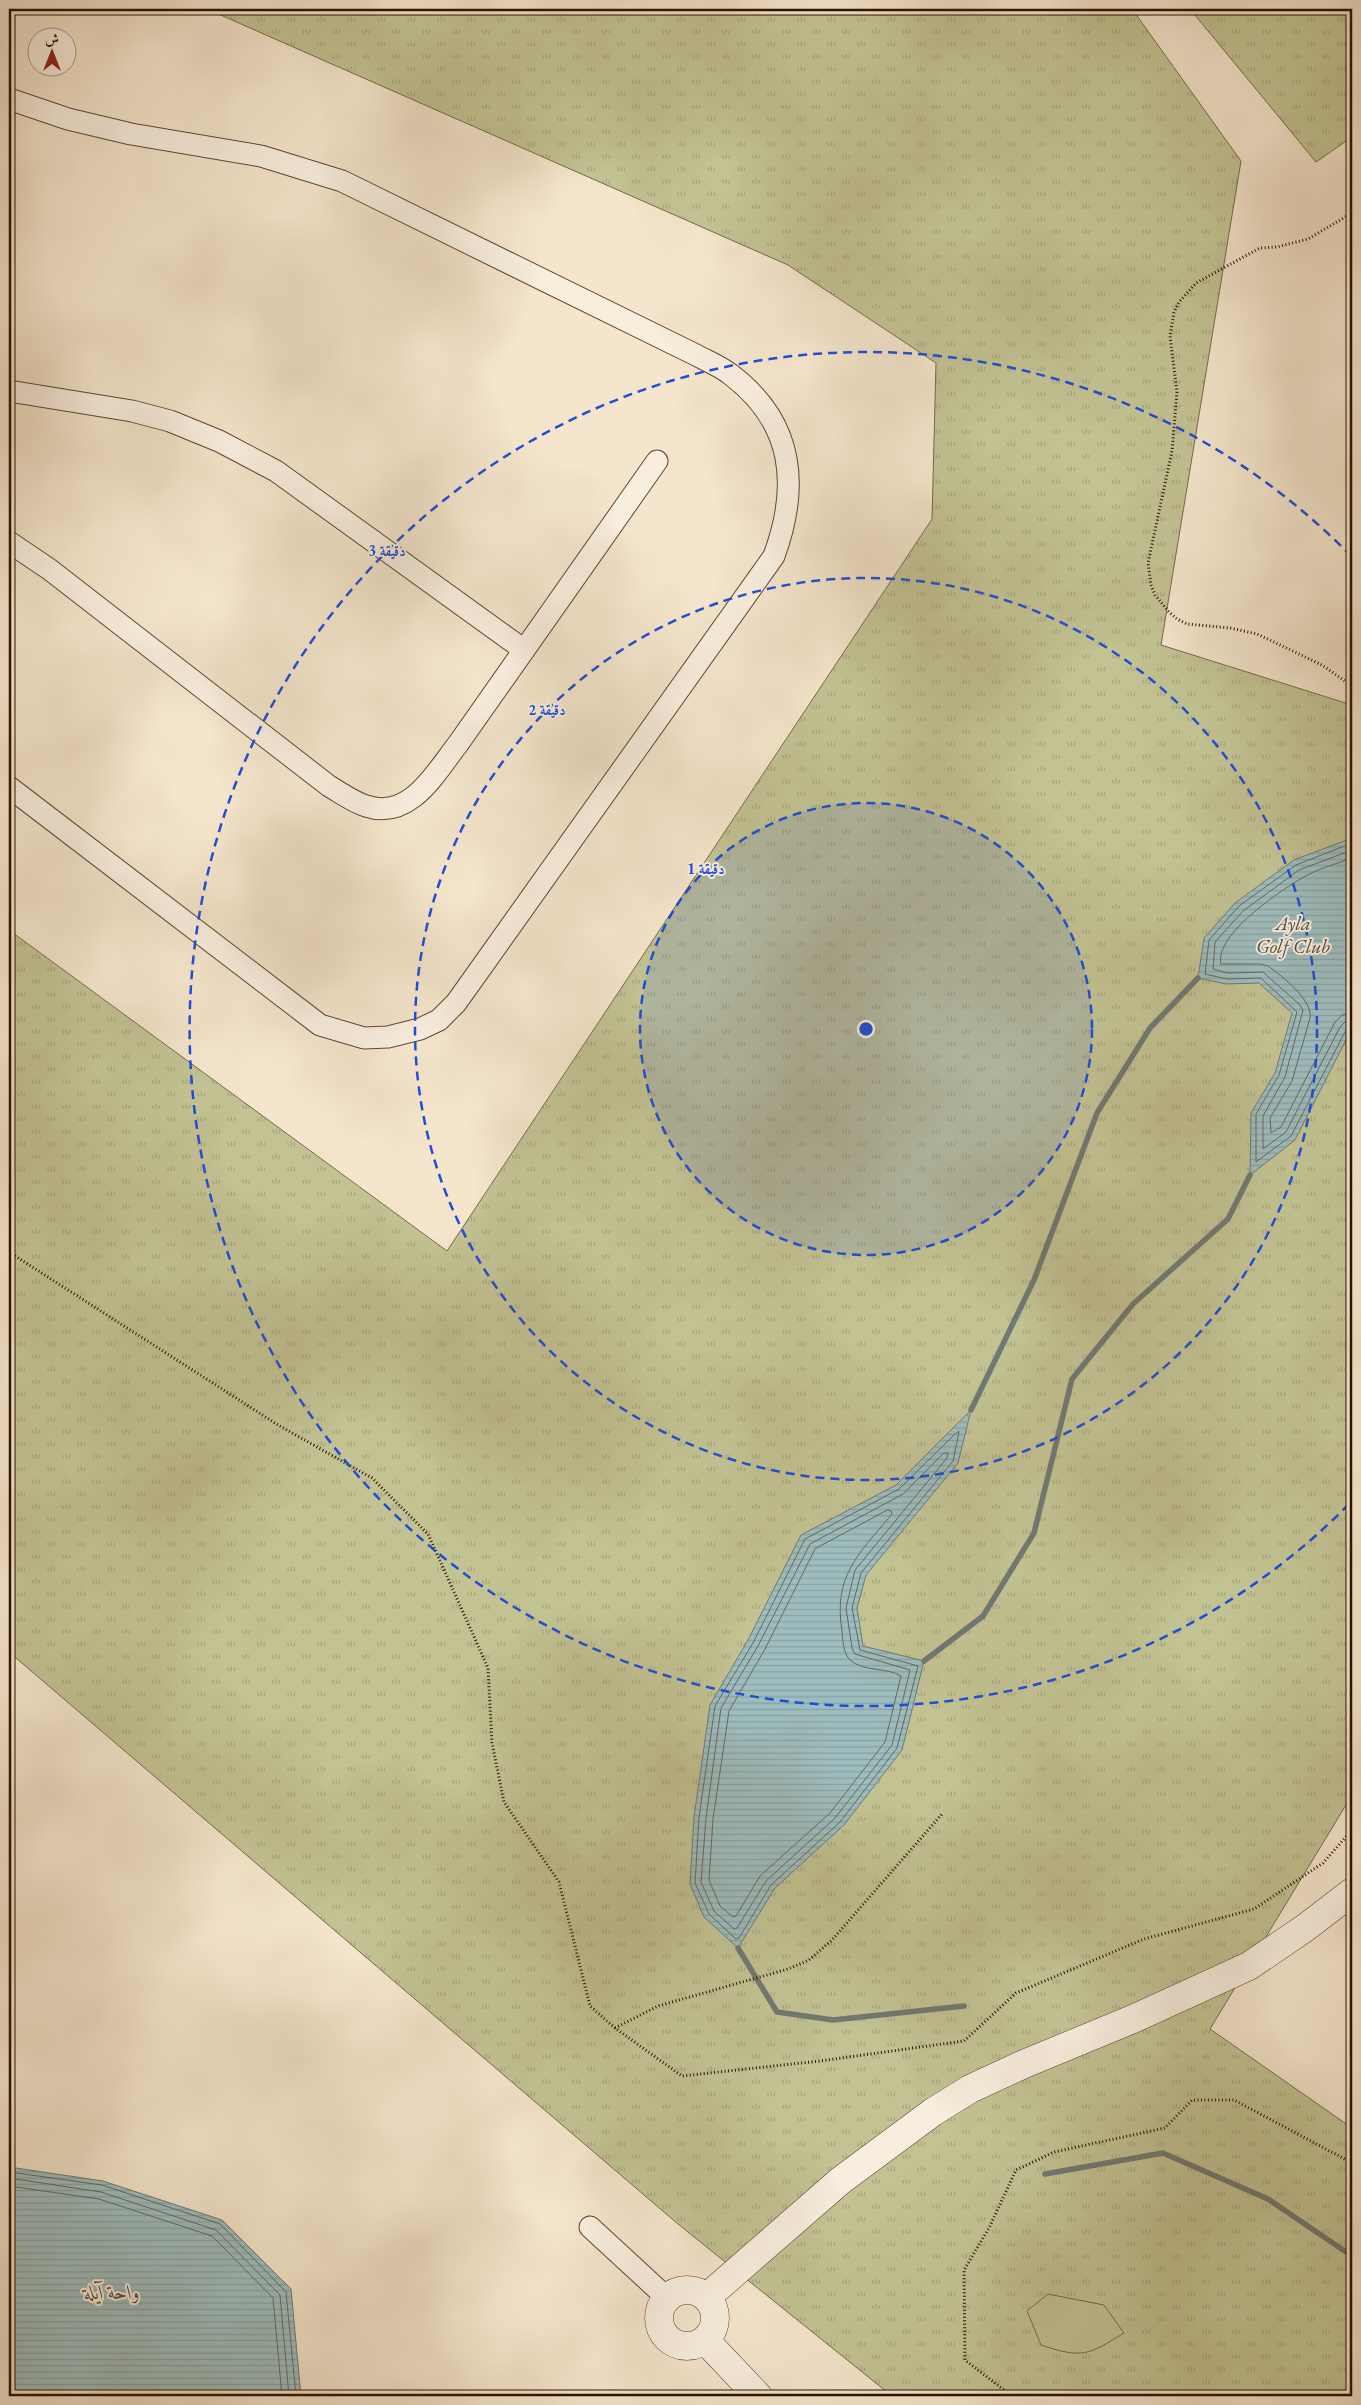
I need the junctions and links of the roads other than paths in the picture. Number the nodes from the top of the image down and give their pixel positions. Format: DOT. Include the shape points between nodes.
graph roads {
  1 [pos="9,99"];
  2 [pos="9,391"];
  3 [pos="657,462"];
  4 [pos="9,542"];
  5 [pos="524,650"];
  6 [pos="9,787"];
  7 [pos="1352,1892"];
  8 [pos="590,2227"];
  9 [pos="707,2297"];
  10 [pos="667,2298"];
  11 [pos="705,2340"];
  12 [pos="758,2396"];
  1 -- 6 [label="street" via="68,119 131,134 261,156 342,181 696,355 748,388 765,408 788,459 789,492 784,526 774,556 456,1004 438,1020 420,1029 388,1037 364,1038 320,1025"];
  2 -- 5 [label="street" via="132,410 170,420 218,441 276,472"];
  3 -- 5 [label="street"];
  4 -- 5 [label="street" via="49,569 329,786 368,807 396,807 410,801 425,787"];
  7 -- 9 [label="street" via="1249,1966 1024,2064 970,2089 933,2112 834,2186"];
  8 -- 10 [label="street"];
  9 -- 10 [label="street" via="682,2290"];
  9 -- 11 [label="street" via="716,2314 712,2333"];
  10 -- 11 [label="street" via="659,2315 663,2333 678,2344 696,2345"];
  11 -- 12 [label="street"];
}
